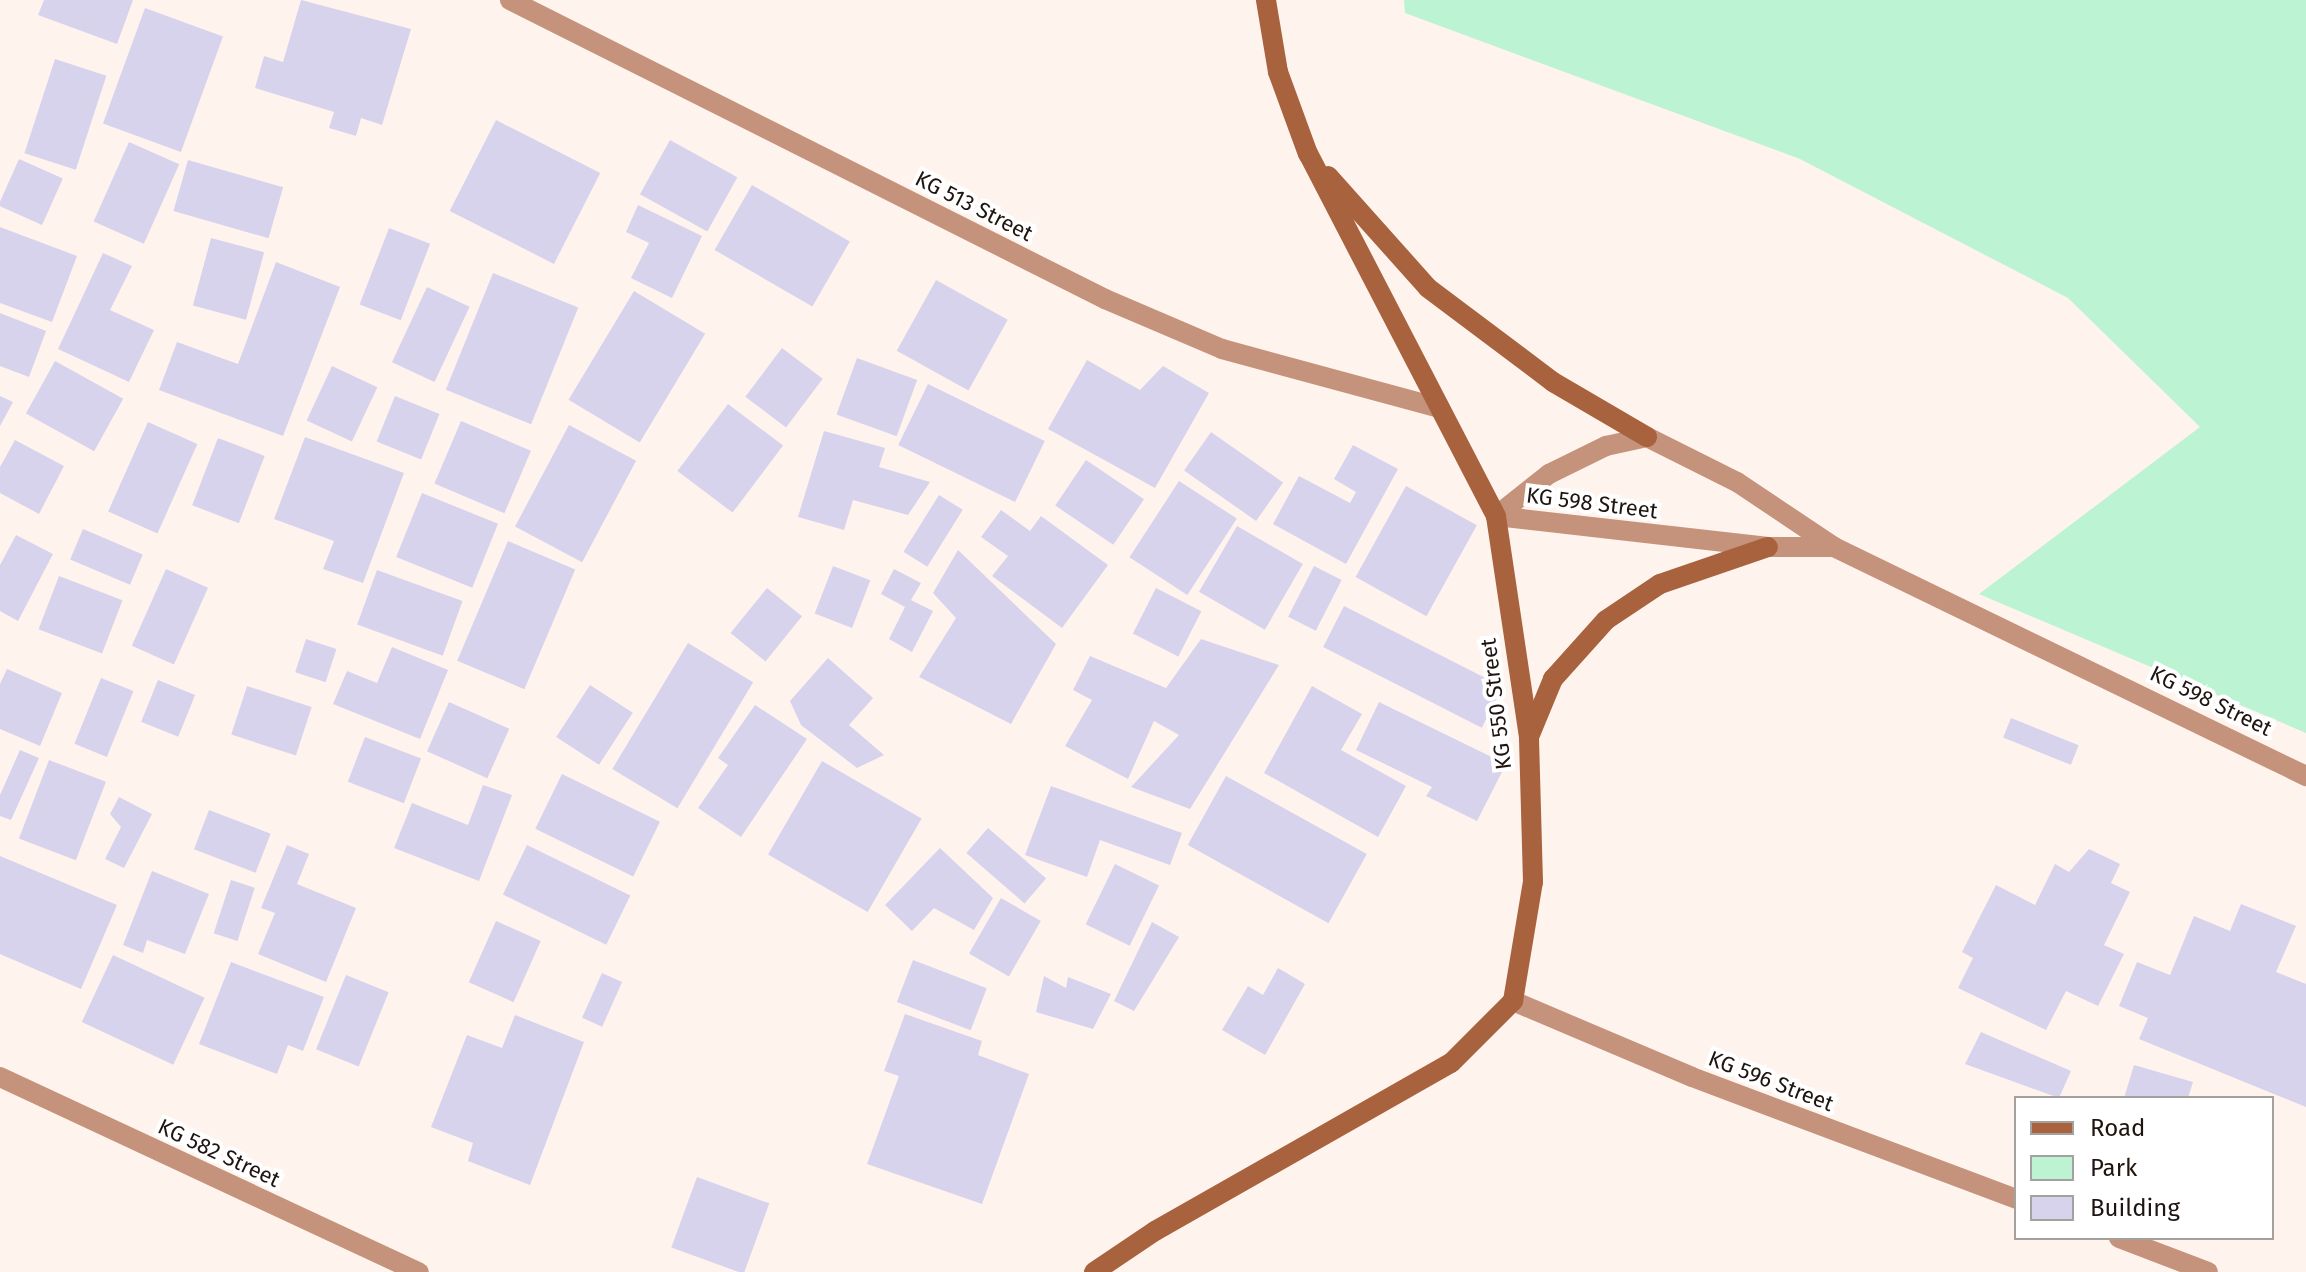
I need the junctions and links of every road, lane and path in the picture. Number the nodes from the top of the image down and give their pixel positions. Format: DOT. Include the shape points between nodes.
graph roads {
  1 [pos="510,0"];
  2 [pos="1266,0"];
  3 [pos="1308,154"];
  4 [pos="1436,407"];
  5 [pos="1647,437"];
  6 [pos="1496,516"];
  7 [pos="1768,547"];
  8 [pos="1834,547"];
  9 [pos="1529,737"];
  10 [pos="2306,776"];
  11 [pos="1513,1001"];
  12 [pos="0,1077"];
  13 [pos="2014,1198"];
  14 [pos="2124,1240"];
  15 [pos="419,1272"];
  16 [pos="1094,1272"];
  17 [pos="2208,1272"];
  1 -- 4 [label="street, KG 513 Street" via="1105,299 1222,349"];
  2 -- 3 [label="street, KG 550 Street" via="1278,72"];
  3 -- 4 [label="street, KG 550 Street"];
  3 -- 5 [label="street" via="1428,288 1553,382"];
  4 -- 6 [label="street, KG 550 Street"];
  5 -- 6 [label="street, KG 598 Street" via="1606,446 1549,474"];
  5 -- 8 [label="street, KG 598 Street" via="1737,482"];
  6 -- 7 [label="street, KG 598 Street"];
  6 -- 9 [label="street, KG 550 Street"];
  7 -- 8 [label="street, KG 598 Street"];
  7 -- 9 [label="street" via="1660,584 1606,620 1553,679"];
  8 -- 10 [label="street, KG 598 Street"];
  9 -- 11 [label="street, KG 550 Street" via="1533,882"];
  11 -- 13 [label="street, KG 596 Street" via="1692,1077"];
  11 -- 16 [label="street" via="1451,1063 1155,1231"];
  12 -- 15 [label="street, KG 582 Street"];
  14 -- 17 [label="street"];
}
